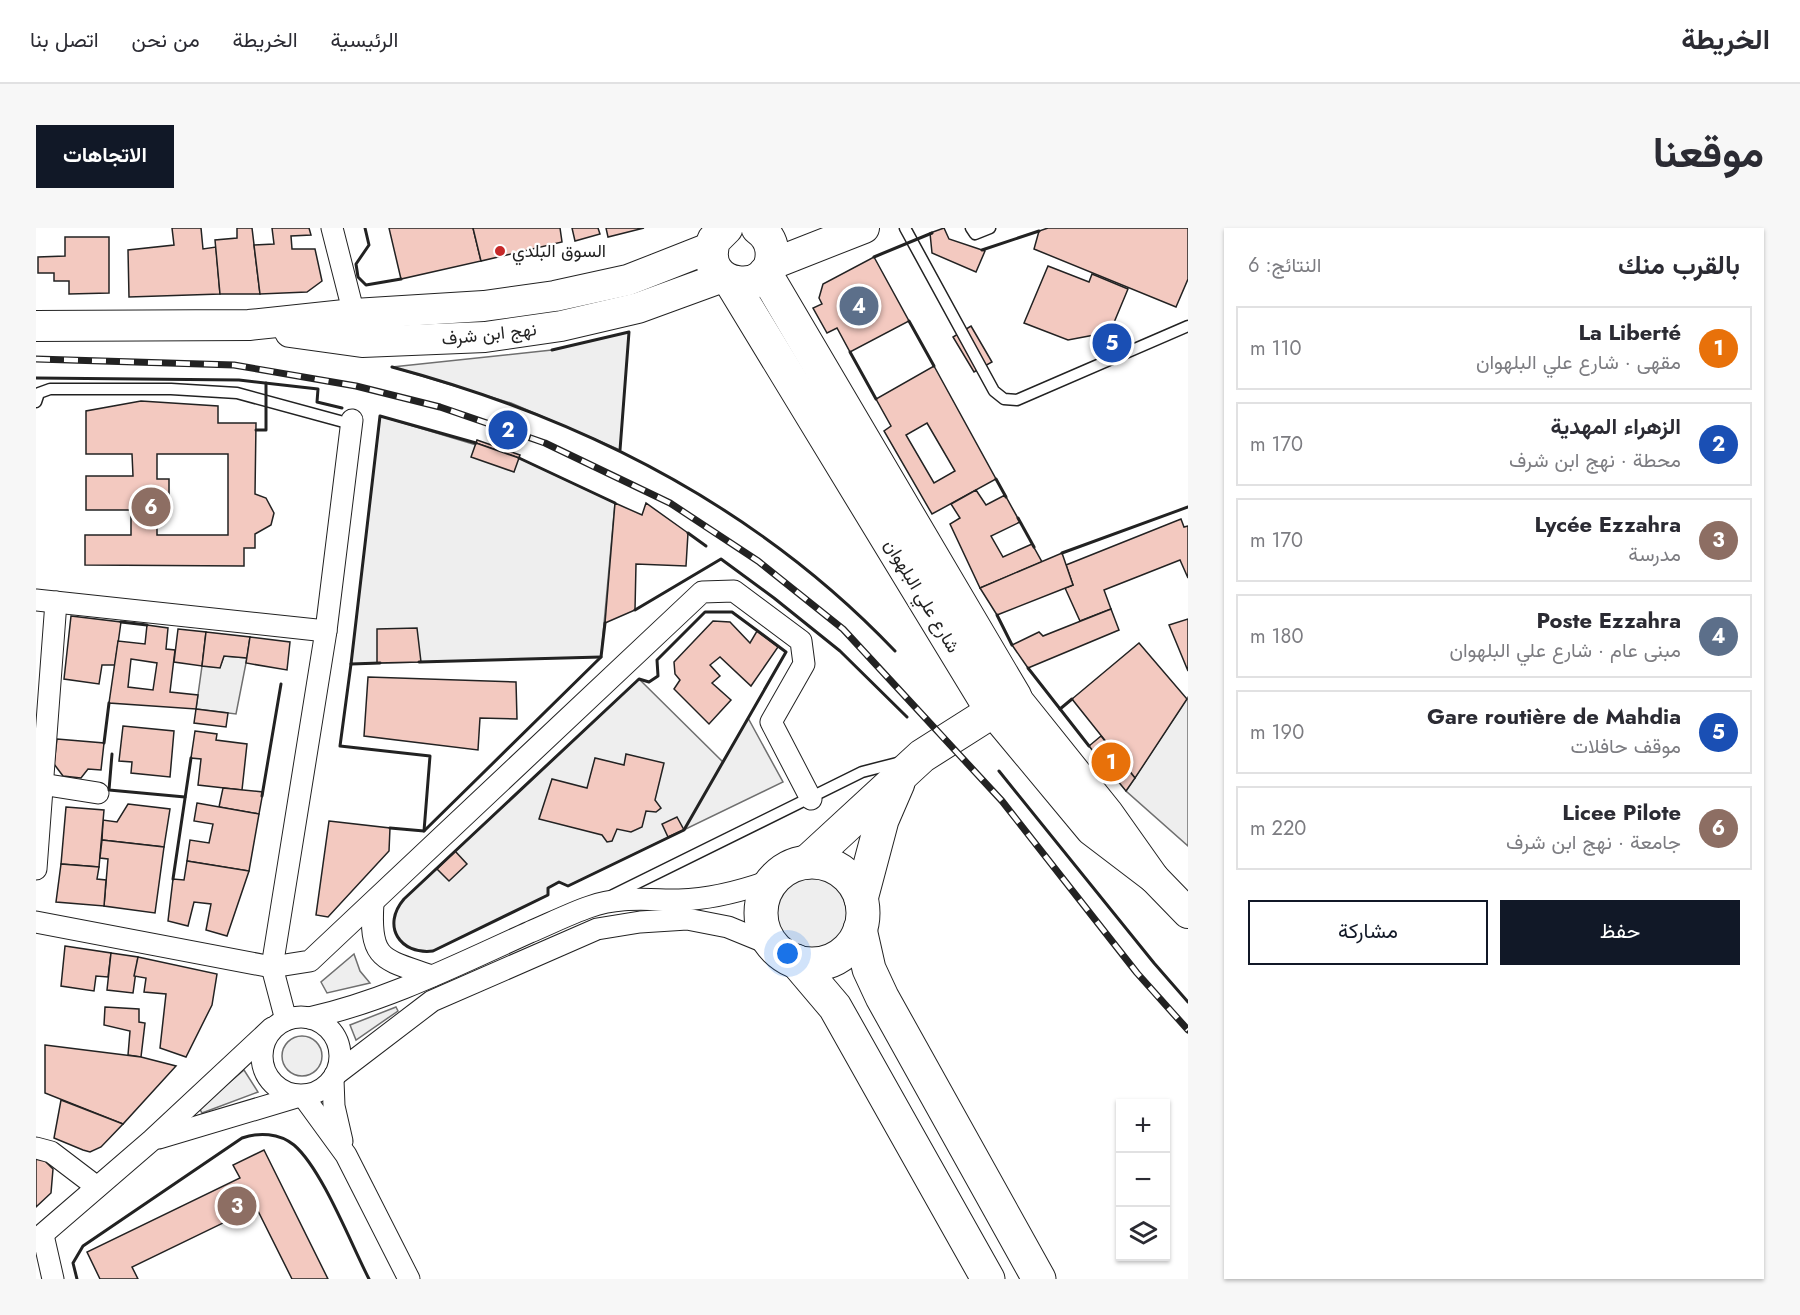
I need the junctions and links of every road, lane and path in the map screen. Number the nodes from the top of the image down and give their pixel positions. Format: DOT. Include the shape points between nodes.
graph roads {
  1 [pos="332,228"];
  2 [pos="761,228"];
  3 [pos="864,228"];
  4 [pos="905,228"];
  5 [pos="971,228"];
  6 [pos="990,228"];
  7 [pos="718,234"];
  8 [pos="767,269"];
  9 [pos="727,280"];
  10 [pos="354,314"];
  11 [pos="249,325"];
  12 [pos="36,326"];
  13 [pos="1188,326"];
  14 [pos="362,342"];
  15 [pos="36,402"];
  16 [pos="351,422"];
  17 [pos="46,601"];
  18 [pos="326,631"];
  19 [pos="1004,704"];
  20 [pos="911,768"];
  21 [pos="39,783"];
  22 [pos="98,793"];
  23 [pos="811,799"];
  24 [pos="807,862"];
  25 [pos="36,869"];
  26 [pos="772,880"];
  27 [pos="373,903"];
  28 [pos="589,907"];
  29 [pos="1188,913"];
  30 [pos="860,914"];
  31 [pos="36,922"];
  32 [pos="784,953"];
  33 [pos="272,967"];
  34 [pos="432,976"];
  35 [pos="309,1018"];
  36 [pos="279,1024"];
  37 [pos="334,1078"];
  38 [pos="302,1096"];
  39 [pos="152,1140"];
  40 [pos="36,1148"];
  41 [pos="346,1155"];
  42 [pos="97,1187"];
  43 [pos="40,1238"];
  44 [pos="53,1279"];
  45 [pos="409,1279"];
  46 [pos="988,1279"];
  47 [pos="1039,1279"];
  1 -- 10 [label="street"];
  2 -- 8 [label="main road, شارع علي البلهوان" via="771,246"];
  3 -- 8 [label="main road"];
  4 -- 13 [label="lane" via="994,392 1004,399 1017,400"];
  5 -- 6 [label="lane" via="975,234"];
  7 -- 9 [label="main road, شارع علي البلهوان" via="713,264"];
  7 -- 10 [label="main road, نهج ابن شرف" via="628,280 484,306"];
  8 -- 9 [label="main road" via="749,283"];
  8 -- 19 [label="main road, شارع علي البلهوان"];
  9 -- 14 [label="main road, نهج ابن شرف" via="638,308 561,326 485,337"];
  9 -- 19 [label="main road, شارع علي البلهوان"];
  10 -- 11 [label="main road, نهج ابن شرف"];
  10 -- 14 [label="street"];
  11 -- 12 [label="main road, نهج ابن شرف"];
  11 -- 14 [label="main road, نهج ابن شرف"];
  15 -- 16 [label="lane" via="39,393 50,389 237,393"];
  16 -- 18 [label="street"];
  17 -- 18 [label="street"];
  17 -- 21 [label="street"];
  18 -- 33 [label="street"];
  19 -- 20 [label="main road"];
  19 -- 29 [label="main road, شارع علي البلهوان" via="1091,830 1154,878"];
  20 -- 23 [label="lane" via="862,772"];
  20 -- 24 [label="main road"];
  20 -- 30 [label="main road" via="882,820"];
  21 -- 22 [label="street"];
  21 -- 25 [label="street"];
  23 -- 27 [label="street" via="771,722 804,664 801,641 734,591 702,592"];
  23 -- 28 [label="lane"];
  24 -- 26 [label="main road" via="782,871"];
  24 -- 30 [label="main road" via="819,862 840,871 856,888"];
  26 -- 28 [label="street" via="740,892 708,897 639,898"];
  26 -- 32 [label="main road" via="765,892 761,919 764,933"];
  27 -- 33 [label="street" via="310,961"];
  27 -- 34 [label="street" via="375,946 402,968"];
  28 -- 34 [label="street"];
  30 -- 32 [label="main road" via="848,948 840,956 818,963"];
  30 -- 47 [label="main road" via="869,969 882,998"];
  31 -- 33 [label="street"];
  32 -- 37 [label="street" via="728,927 687,919 597,929 432,1001"];
  32 -- 46 [label="main road" via="835,1007"];
  33 -- 36 [label="street"];
  34 -- 35 [label="street"];
  35 -- 36 [label="street"];
  35 -- 37 [label="street" via="330,1029 337,1040 340,1058"];
  36 -- 38 [label="street" via="262,1049 264,1071 272,1084 285,1093"];
  36 -- 39 [label="street"];
  37 -- 38 [label="street" via="320,1091"];
  37 -- 41 [label="street" via="339,1131"];
  38 -- 39 [label="street"];
  38 -- 41 [label="street"];
  39 -- 42 [label="street"];
  40 -- 42 [label="street" via="51,1152"];
  41 -- 45 [label="street"];
  42 -- 43 [label="street"];
  43 -- 44 [label="street"];
}
